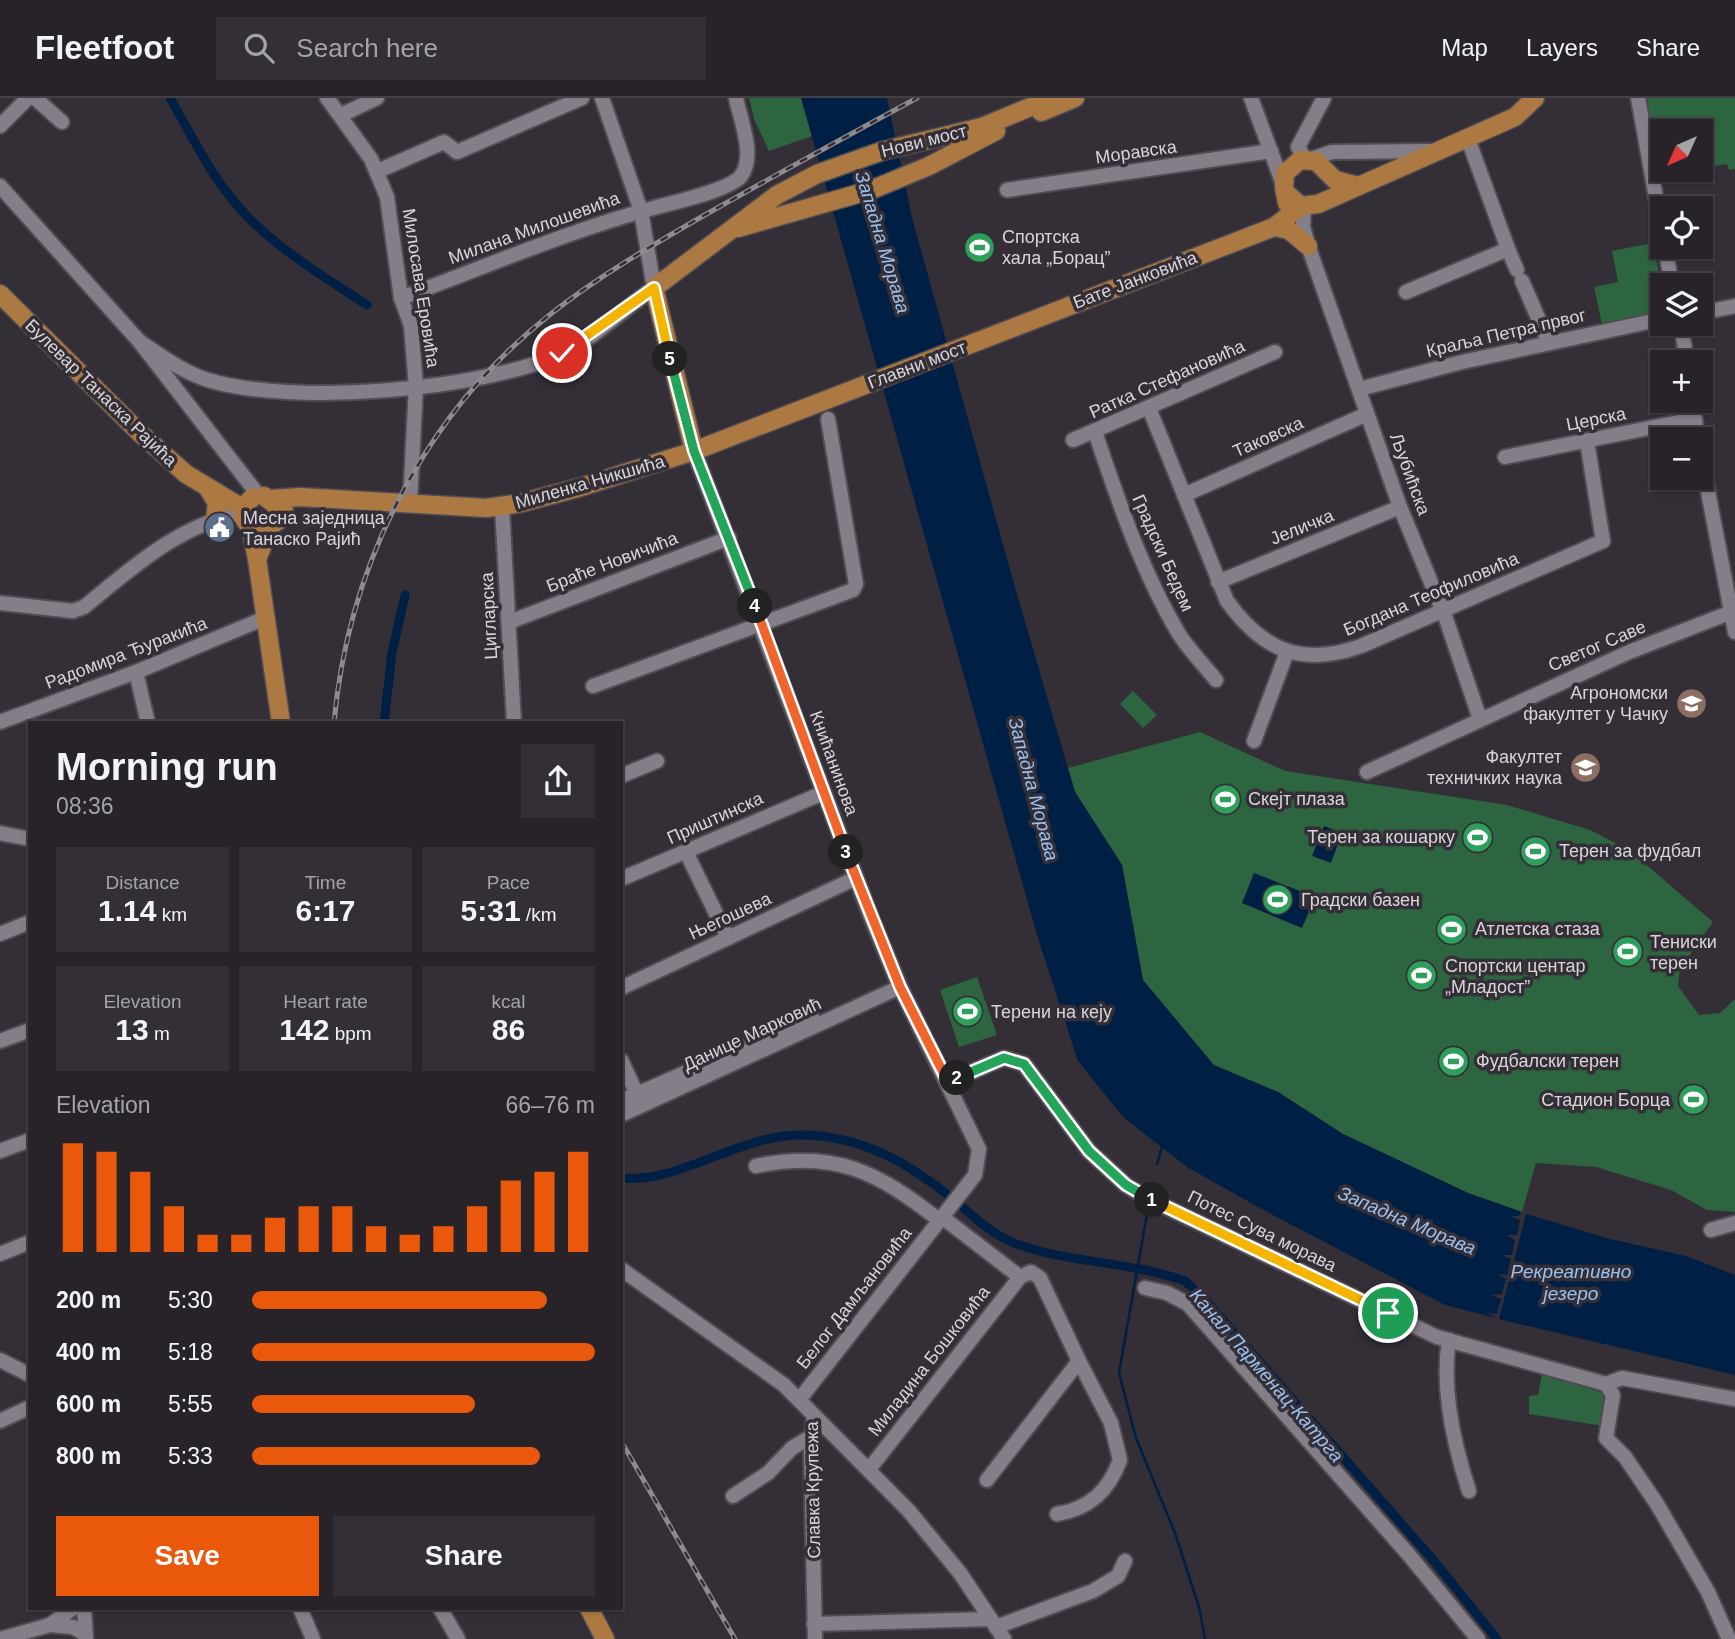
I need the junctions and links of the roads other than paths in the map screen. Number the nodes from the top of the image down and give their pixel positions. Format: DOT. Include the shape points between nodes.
graph roads {
  1 [pos="28,98"];
  2 [pos="35,98"];
  3 [pos="327,98"];
  4 [pos="377,98"];
  5 [pos="582,98"];
  6 [pos="602,98"];
  7 [pos="736,98"];
  8 [pos="1052,98"];
  9 [pos="1075,98"];
  10 [pos="1251,98"];
  11 [pos="1324,98"];
  12 [pos="1535,98"];
  13 [pos="1638,98"];
  14 [pos="341,115"];
  15 [pos="62,122"];
  16 [pos="0,125"];
  17 [pos="984,131"];
  18 [pos="1468,139"];
  19 [pos="1271,151"];
  20 [pos="1441,151"];
  21 [pos="1303,160"];
  22 [pos="378,171"];
  23 [pos="1329,173"];
  24 [pos="0,186"];
  25 [pos="1362,186"];
  26 [pos="1007,190"];
  27 [pos="1285,190"];
  28 [pos="1656,196"];
  29 [pos="1312,204"];
  30 [pos="641,211"];
  31 [pos="757,217"];
  32 [pos="1269,228"];
  33 [pos="1307,244"];
  34 [pos="1508,249"];
  35 [pos="654,288"];
  36 [pos="1406,292"];
  37 [pos="0,295"];
  38 [pos="401,298"];
  39 [pos="1735,306"];
  40 [pos="1713,311"];
  41 [pos="1650,322"];
  42 [pos="1006,331"];
  43 [pos="139,341"];
  44 [pos="1549,343"];
  45 [pos="1275,352"];
  46 [pos="200,376"];
  47 [pos="416,386"];
  48 [pos="1359,389"];
  49 [pos="184,398"];
  50 [pos="827,399"];
  51 [pos="1149,408"];
  52 [pos="1693,413"];
  53 [pos="1367,414"];
  54 [pos="828,419"];
  55 [pos="1694,419"];
  56 [pos="1696,427"];
  57 [pos="1095,432"];
  58 [pos="1073,440"];
  59 [pos="1587,441"];
  60 [pos="694,451"];
  61 [pos="1505,457"];
  62 [pos="206,485"];
  63 [pos="1707,490"];
  64 [pos="1184,495"];
  65 [pos="410,502"];
  66 [pos="502,507"];
  67 [pos="1401,507"];
  68 [pos="258,512"];
  69 [pos="215,519"];
  70 [pos="729,538"];
  71 [pos="1219,582"];
  72 [pos="0,603"];
  73 [pos="1443,611"];
  74 [pos="1729,613"];
  75 [pos="265,618"];
  76 [pos="509,622"];
  77 [pos="762,623"];
  78 [pos="1735,632"];
  79 [pos="1287,652"];
  80 [pos="136,672"];
  81 [pos="1216,680"];
  82 [pos="593,686"];
  83 [pos="1480,719"];
  84 [pos="148,721"];
  85 [pos="281,721"];
  86 [pos="514,721"];
  87 [pos="0,722"];
  88 [pos="1254,741"];
  89 [pos="657,761"];
  90 [pos="1367,772"];
  91 [pos="623,775"];
  92 [pos="823,793"];
  93 [pos="0,833"];
  94 [pos="28,839"];
  95 [pos="687,852"];
  96 [pos="623,878"];
  97 [pos="856,878"];
  98 [pos="28,923"];
  99 [pos="0,934"];
  100 [pos="728,939"];
  101 [pos="898,983"];
  102 [pos="623,987"];
  103 [pos="28,1031"];
  104 [pos="0,1041"];
  105 [pos="623,1064"];
  106 [pos="948,1082"];
  107 [pos="640,1100"];
  108 [pos="623,1101"];
  109 [pos="623,1113"];
  110 [pos="28,1141"];
  111 [pos="0,1151"];
  112 [pos="979,1161"];
  113 [pos="756,1166"];
  114 [pos="947,1210"];
  115 [pos="1735,1223"];
  116 [pos="1711,1230"];
  117 [pos="28,1243"];
  118 [pos="0,1254"];
  119 [pos="623,1270"];
  120 [pos="1020,1277"];
  121 [pos="1145,1288"];
  122 [pos="1449,1340"];
  123 [pos="1077,1358"];
  124 [pos="0,1360"];
  125 [pos="28,1374"];
  126 [pos="1606,1384"];
  127 [pos="1735,1399"];
  128 [pos="799,1400"];
  129 [pos="28,1408"];
  130 [pos="814,1416"];
  131 [pos="0,1421"];
  132 [pos="812,1436"];
  133 [pos="870,1468"];
  134 [pos="987,1480"];
  135 [pos="1469,1491"];
  136 [pos="733,1496"];
  137 [pos="1057,1514"];
  138 [pos="1125,1561"];
  139 [pos="70,1610"];
  140 [pos="83,1610"];
  141 [pos="301,1610"];
  142 [pos="441,1610"];
  143 [pos="590,1610"];
  144 [pos="50,1625"];
  145 [pos="997,1628"];
  146 [pos="815,1632"];
  147 [pos="86,1636"];
  148 [pos="0,1639"];
  149 [pos="313,1639"];
  150 [pos="458,1639"];
  151 [pos="605,1639"];
  152 [pos="1478,1639"];
  153 [pos="1729,1639"];
  1 -- 16 [label="street"];
  2 -- 15 [label="street"];
  3 -- 14 [label="street, Милосава Еровића"];
  4 -- 14 [label="street"];
  5 -- 22 [label="street" via="457,152 444,142"];
  6 -- 30 [label="street"];
  7 -- 30 [label="street, Милана Милошевића" via="748,152 741,176"];
  8 -- 17 [label="main road"];
  9 -- 17 [label="main road"];
  10 -- 19 [label="street"];
  11 -- 21 [label="street" via="1300,141 1298,151"];
  12 -- 18 [label="main road, Бате Јанковића" via="1515,117"];
  13 -- 28 [label="street"];
  14 -- 22 [label="street, Милосава Еровића"];
  17 -- 31 [label="main road, Нови мост" via="929,166 871,190"];
  17 -- 31 [label="main road, Нови мост" via="911,143 844,163 776,195"];
  18 -- 20 [label="main road, Бате Јанковића"];
  18 -- 34 [label="street"];
  19 -- 21 [label="street" via="1279,159"];
  19 -- 26 [label="street, Моравска"];
  19 -- 27 [label="street"];
  20 -- 21 [label="street" via="1332,152"];
  20 -- 25 [label="main road, Бате Јанковића"];
  21 -- 23 [label="main road" via="1321,164"];
  21 -- 27 [label="main road" via="1285,173"];
  22 -- 38 [label="street, Милосава Еровића" via="387,197"];
  23 -- 25 [label="main road" via="1343,185"];
  23 -- 29 [label="main road" via="1331,187"];
  24 -- 43 [label="street"];
  25 -- 29 [label="main road, Бате Јанковића"];
  27 -- 29 [label="main road"];
  27 -- 32 [label="main road, Бате Јанковића" via="1286,210"];
  29 -- 32 [label="main road, Бате Јанковића"];
  29 -- 33 [label="street, Љубићска"];
  30 -- 35 [label="street"];
  30 -- 38 [label="street, Милана Милошевића"];
  31 -- 35 [label="main road"];
  32 -- 33 [label="main road" via="1289,230"];
  32 -- 42 [label="main road, Бате Јанковића"];
  33 -- 48 [label="street, Љубићска"];
  34 -- 36 [label="street"];
  34 -- 44 [label="street"];
  35 -- 47 [label="street" via="562,353 531,366"];
  35 -- 60 [label="main road"];
  37 -- 62 [label="main road, Булевар Танаска Рајића" via="141,434 186,474"];
  38 -- 47 [label="street, Милосава Еровића" via="411,326"];
  39 -- 40 [label="street"];
  41 -- 44 [label="street, Краља Петра првог"];
  42 -- 50 [label="main road, Главни мост"];
  43 -- 46 [label="street"];
  43 -- 49 [label="street"];
  44 -- 48 [label="street, Краља Петра првог"];
  45 -- 51 [label="street, Ратка Стефановића"];
  46 -- 47 [label="street" via="269,390 355,392"];
  46 -- 49 [label="street" via="186,383"];
  47 -- 65 [label="street, Милосава Еровића"];
  48 -- 53 [label="street, Љубићска"];
  49 -- 68 [label="street"];
  50 -- 60 [label="main road, Миленка Никшића"];
  51 -- 57 [label="street, Ратка Стефановића"];
  51 -- 64 [label="street, Богдана Теофиловића"];
  52 -- 55 [label="street"];
  53 -- 64 [label="street, Таковска"];
  53 -- 67 [label="street, Љубићска"];
  54 -- 77 [label="street" via="856,584 848,593"];
  55 -- 56 [label="street"];
  55 -- 59 [label="street, Церска"];
  57 -- 58 [label="street, Ратка Стефановића"];
  57 -- 81 [label="street, Градски Бедем" via="1118,501 1161,600 1180,636"];
  59 -- 61 [label="street, Церска"];
  59 -- 73 [label="street, Богдана Теофиловића" via="1603,541"];
  60 -- 66 [label="main road, Миленка Никшића"];
  60 -- 70 [label="street, Книћанинова"];
  62 -- 68 [label="main road, Булевар Танаска Рајића"];
  62 -- 69 [label="main road" via="217,503"];
  63 -- 74 [label="street"];
  64 -- 71 [label="street, Богдана Теофиловића"];
  65 -- 66 [label="main road, Миленка Никшића"];
  65 -- 68 [label="main road, Миленка Никшића" via="300,497"];
  66 -- 76 [label="street, Цигларска"];
  67 -- 71 [label="street, Јеличка"];
  67 -- 73 [label="street, Љубићска"];
  68 -- 69 [label="street"];
  68 -- 75 [label="main road" via="257,559"];
  69 -- 72 [label="street" via="159,546 84,607 73,611"];
  70 -- 76 [label="street, Браће Новичића"];
  70 -- 77 [label="street, Книћанинова"];
  71 -- 79 [label="street, Богдана Теофиловића" via="1227,601 1253,632"];
  73 -- 79 [label="street, Богдана Теофиловића" via="1345,652 1311,656"];
  73 -- 83 [label="street, Љубићска"];
  74 -- 78 [label="street"];
  74 -- 83 [label="street, Светог Саве"];
  75 -- 80 [label="street, Радомира Ђуракића"];
  75 -- 85 [label="main road"];
  76 -- 86 [label="street, Цигларска"];
  77 -- 82 [label="street"];
  77 -- 92 [label="street, Книћанинова"];
  79 -- 88 [label="street"];
  80 -- 84 [label="street"];
  80 -- 87 [label="street, Радомира Ђуракића"];
  83 -- 90 [label="street, Светог Саве"];
  89 -- 91 [label="street"];
  92 -- 95 [label="street, Приштинска"];
  92 -- 97 [label="street, Книћанинова"];
  93 -- 94 [label="street"];
  95 -- 96 [label="street, Приштинска"];
  95 -- 100 [label="street"];
  97 -- 100 [label="street, Његошева"];
  97 -- 101 [label="street, Книћанинова"];
  98 -- 99 [label="street"];
  100 -- 102 [label="street, Његошева"];
  101 -- 106 [label="street, Книћанинова"];
  101 -- 107 [label="street, Данице Марковић"];
  103 -- 104 [label="street"];
  105 -- 107 [label="street"];
  106 -- 112 [label="street, Книћанинова" via="979,1149"];
  106 -- 122 [label="street, Потес Сува морава" via="1004,1058 1024,1064 1089,1151 1126,1185"];
  107 -- 108 [label="street, Данице Марковић"];
  107 -- 109 [label="street, Данице Марковић"];
  110 -- 111 [label="street"];
  112 -- 114 [label="street, Белог Дамљановића" via="975,1175"];
  113 -- 114 [label="street" via="788,1159 865,1172"];
  114 -- 120 [label="street"];
  114 -- 128 [label="street, Белог Дамљановића"];
  115 -- 116 [label="street"];
  117 -- 118 [label="street"];
  119 -- 128 [label="street, Славка Крупежа" via="752,1359"];
  120 -- 123 [label="street" via="1031,1272 1040,1278"];
  120 -- 133 [label="street, Миладина Бошковића"];
  121 -- 152 [label="street" via="1188,1304"];
  122 -- 126 [label="street, Потес Сува морава"];
  122 -- 135 [label="street" via="1446,1360 1452,1417 1458,1459"];
  123 -- 134 [label="street"];
  123 -- 137 [label="street" via="1111,1423 1120,1460 1093,1503"];
  124 -- 125 [label="street"];
  126 -- 127 [label="street" via="1622,1378"];
  126 -- 153 [label="street" via="1613,1395 1606,1438 1657,1504 1708,1592"];
  128 -- 130 [label="street, Славка Крупежа"];
  129 -- 131 [label="street"];
  130 -- 132 [label="street, Славка Крупежа"];
  130 -- 133 [label="street"];
  132 -- 136 [label="street"];
  132 -- 146 [label="street, Славка Крупежа"];
  133 -- 145 [label="street" via="929,1534"];
  138 -- 145 [label="street" via="1118,1576 1081,1597"];
  139 -- 144 [label="street"];
  140 -- 147 [label="street"];
  141 -- 149 [label="street"];
  142 -- 150 [label="street"];
  143 -- 151 [label="main road"];
  144 -- 147 [label="street" via="73,1627"];
  144 -- 148 [label="street"];
  145 -- 146 [label="street"];
}
